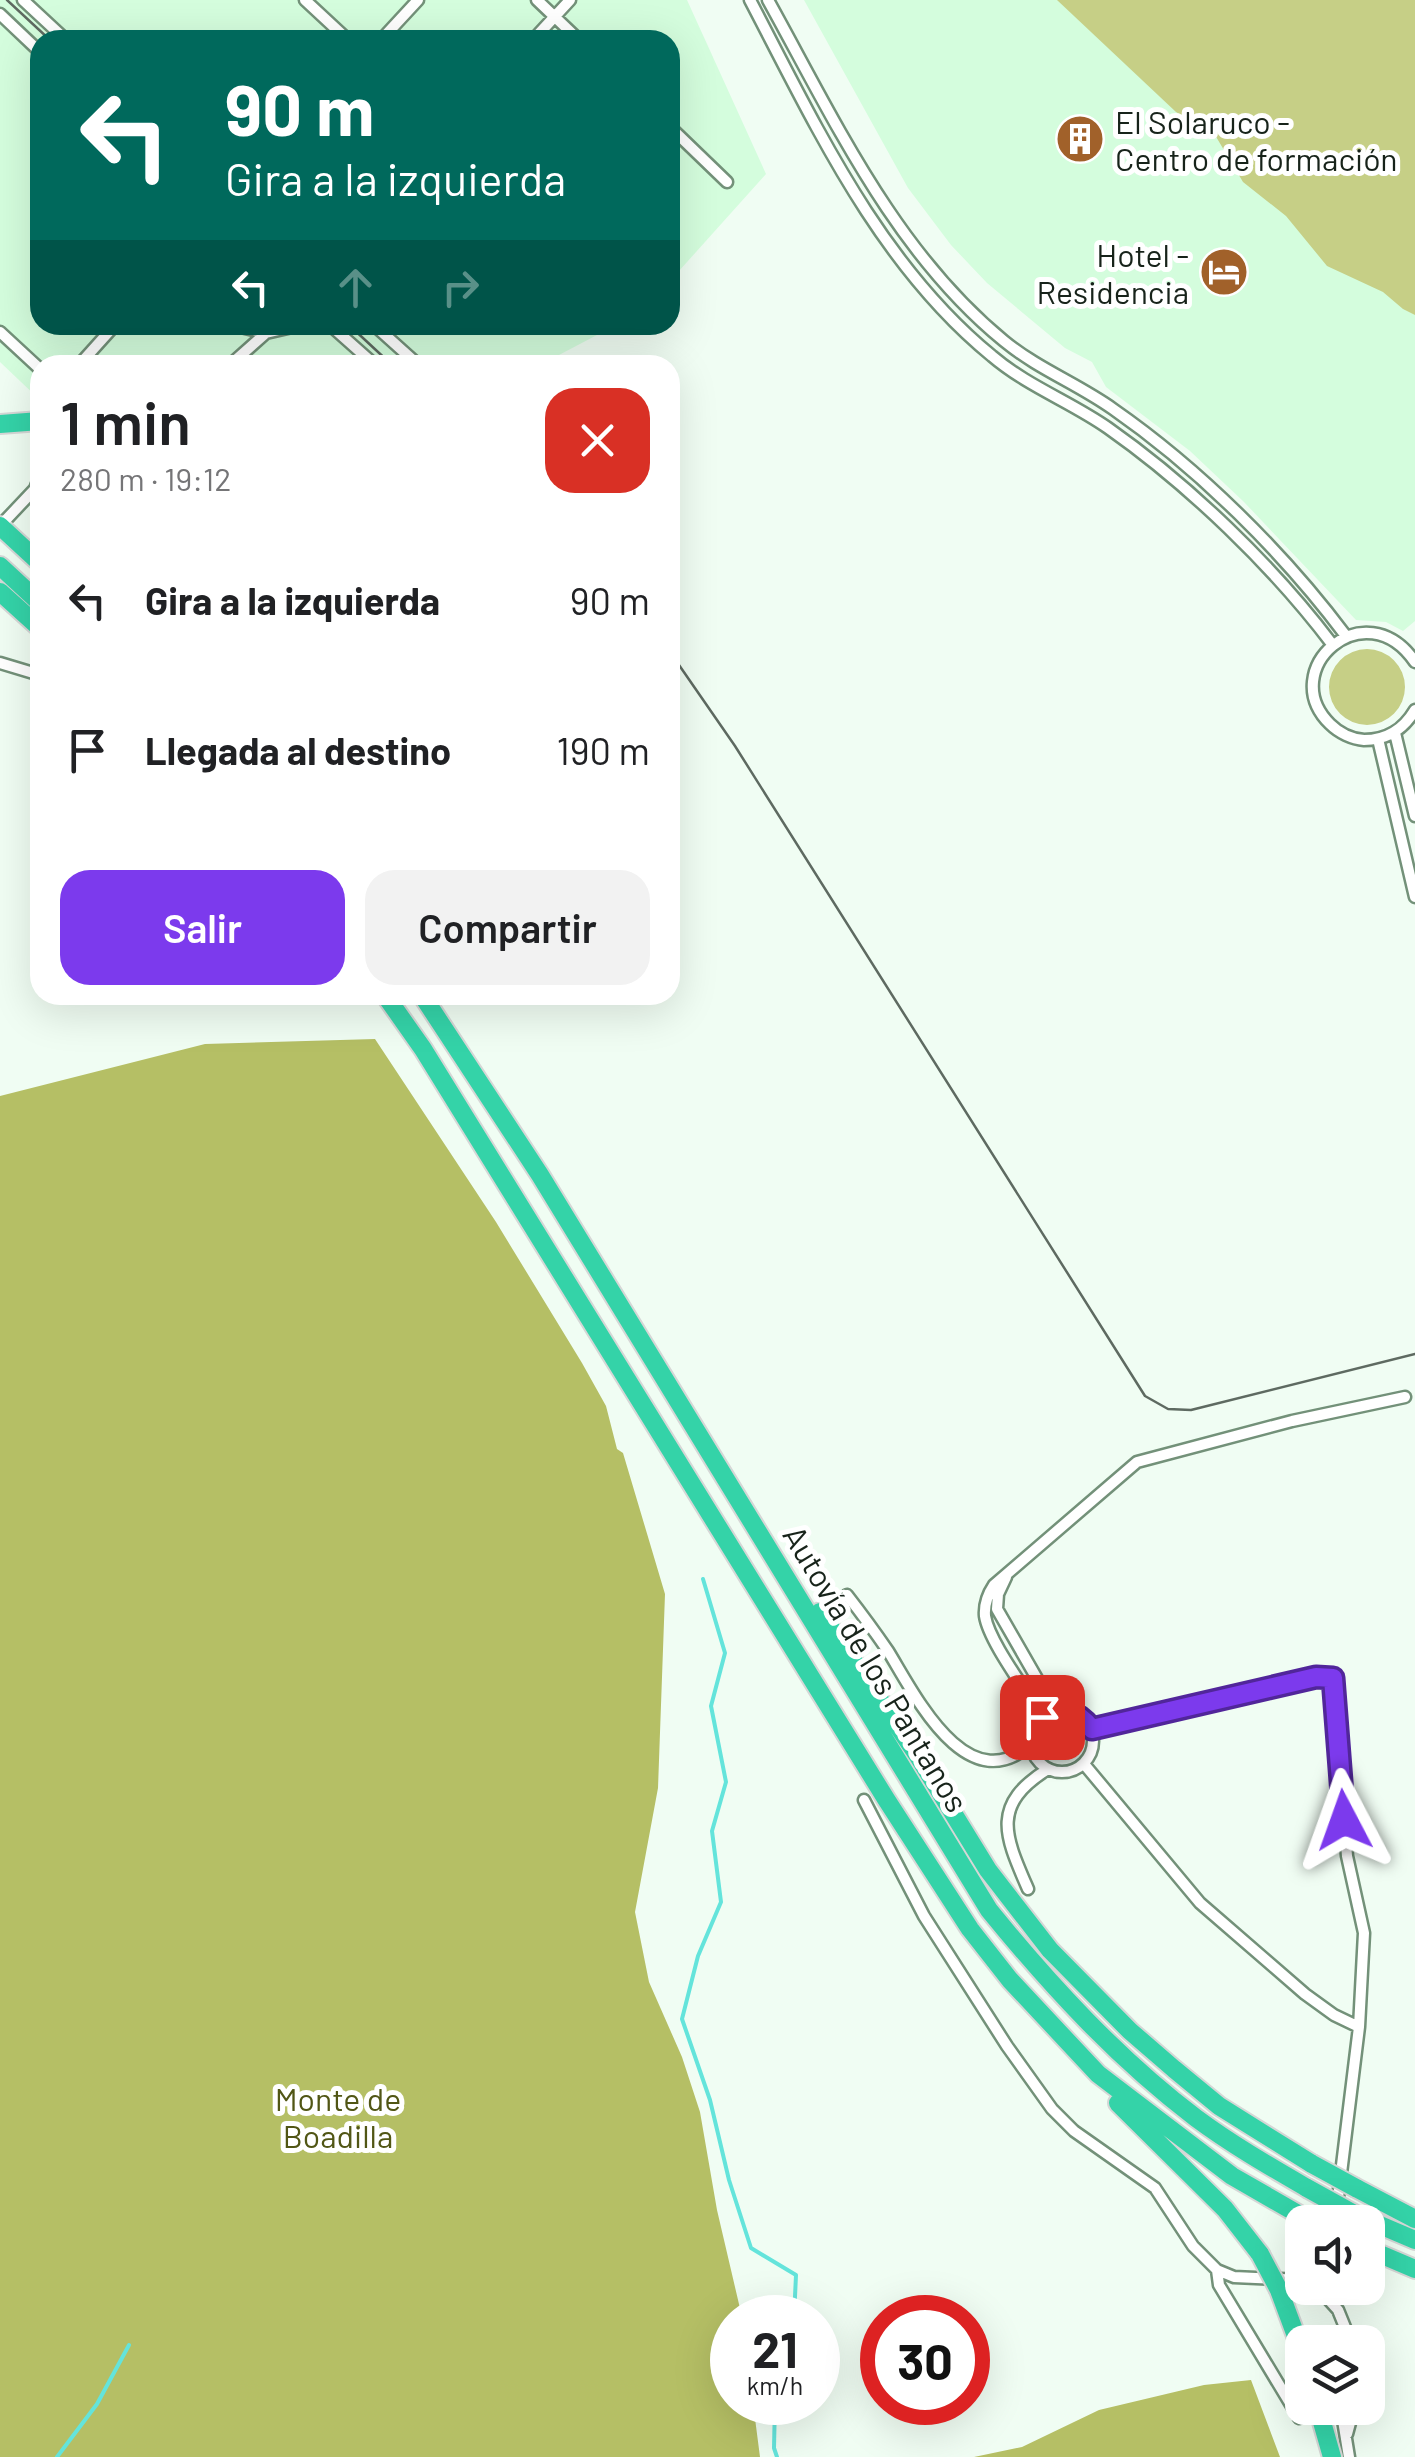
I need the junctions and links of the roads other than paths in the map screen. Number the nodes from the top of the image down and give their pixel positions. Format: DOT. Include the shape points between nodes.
graph roads {
  1 [pos="23,0"];
  2 [pos="305,0"];
  3 [pos="418,0"];
  4 [pos="537,0"];
  5 [pos="570,0"];
  6 [pos="750,0"];
  7 [pos="768,0"];
  8 [pos="0,14"];
  9 [pos="555,16"];
  10 [pos="55,30"];
  11 [pos="337,30"];
  12 [pos="390,30"];
  13 [pos="542,30"];
  14 [pos="569,30"];
  15 [pos="30,42"];
  16 [pos="680,136"];
  17 [pos="728,182"];
  18 [pos="0,332"];
  19 [pos="106,335"];
  20 [pos="264,335"];
  21 [pos="341,335"];
  22 [pos="385,335"];
  23 [pos="89,355"];
  24 [pos="241,355"];
  25 [pos="364,355"];
  26 [pos="407,355"];
  27 [pos="30,360"];
  28 [pos="30,422"];
  29 [pos="0,424"];
  30 [pos="30,494"];
  31 [pos="3,523"];
  32 [pos="30,553"];
  33 [pos="0,566"];
  34 [pos="0,592"];
  35 [pos="30,594"];
  36 [pos="30,619"];
  37 [pos="1346,636"];
  38 [pos="1332,644"];
  39 [pos="1410,646"];
  40 [pos="1415,662"];
  41 [pos="0,663"];
  42 [pos="30,671"];
  43 [pos="1415,710"];
  44 [pos="1395,733"];
  45 [pos="1378,740"];
  46 [pos="1415,816"];
  47 [pos="1415,897"];
  48 [pos="392,1005"];
  49 [pos="429,1005"];
  50 [pos="1405,1397"];
  51 [pos="766,1541"];
  52 [pos="1006,1576"];
  53 [pos="847,1595"];
  54 [pos="1056,1710"];
  55 [pos="1042,1717"];
  56 [pos="1092,1729"];
  57 [pos="1030,1744"];
  58 [pos="1084,1764"];
  59 [pos="1048,1769"];
  60 [pos="864,1800"];
  61 [pos="1028,1890"];
  62 [pos="1359,2027"];
  63 [pos="1098,2074"];
  64 [pos="1356,2188"];
  65 [pos="1338,2205"];
  66 [pos="1285,2207"];
  67 [pos="1415,2211"];
  68 [pos="1415,2219"];
  69 [pos="1415,2240"];
  70 [pos="1385,2257"];
  71 [pos="1415,2269"];
  72 [pos="1217,2270"];
  73 [pos="1285,2279"];
  74 [pos="1292,2325"];
  75 [pos="1285,2395"];
  76 [pos="1327,2425"];
  77 [pos="1341,2425"];
  78 [pos="1349,2425"];
  79 [pos="1342,2453"];
  1 -- 10 [label="street"];
  2 -- 11 [label="street"];
  3 -- 12 [label="street"];
  4 -- 9 [label="street"];
  5 -- 9 [label="street"];
  6 -- 38 [label="street" via="861,202 914,277 991,356 1107,428 1196,502"];
  7 -- 37 [label="street" via="893,219 925,262 1003,340 1112,408 1206,486"];
  8 -- 15 [label="street"];
  9 -- 13 [label="street"];
  9 -- 14 [label="street"];
  16 -- 17 [label="street"];
  18 -- 27 [label="street"];
  19 -- 23 [label="street"];
  20 -- 24 [label="street"];
  21 -- 25 [label="street"];
  22 -- 26 [label="street"];
  28 -- 29 [label="highway"];
  30 -- 31 [label="street"];
  31 -- 32 [label="highway"];
  33 -- 35 [label="highway"];
  34 -- 36 [label="highway"];
  37 -- 38 [label="street"];
  37 -- 39 [label="street" via="1376,633"];
  38 -- 45 [label="street" via="1313,683 1323,717 1336,731"];
  39 -- 40 [label="street"];
  41 -- 42 [label="street"];
  43 -- 44 [label="street"];
  44 -- 45 [label="street"];
  44 -- 46 [label="street"];
  45 -- 47 [label="street"];
  48 -- 63 [label="highway, Autovía de los Pantanos" via="932,1872 1010,1980"];
  49 -- 51 [label="highway, Autovía de los Pantanos"];
  50 -- 52 [label="street" via="1137,1462"];
  51 -- 64 [label="highway, bridge" via="784,1558 996,1881 1050,1950 1130,2031 1219,2106"];
  51 -- 69 [label="highway, Autovía de los Pantanos, bridge" via="989,1910 1045,1978 1195,2117 1307,2188"];
  52 -- 54 [label="street" via="997,1610"];
  52 -- 55 [label="street" via="987,1596 984,1612"];
  53 -- 57 [label="street" via="935,1727 961,1750 1003,1760"];
  54 -- 55 [label="street"];
  54 -- 56 [label="street" via="1080,1715"];
  55 -- 57 [label="street"];
  56 -- 58 [label="street" via="1092,1752"];
  56 -- 62 [label="street" via="1333,1678 1347,1856 1364,1933"];
  57 -- 59 [label="street"];
  58 -- 59 [label="street" via="1063,1773"];
  58 -- 62 [label="street" via="1200,1903 1305,1994"];
  59 -- 61 [label="street" via="1028,1782 1006,1816 1007,1841"];
  60 -- 72 [label="street" via="924,1916 1032,2083 1074,2131 1155,2188"];
  62 -- 65 [label="street"];
  63 -- 66 [label="highway, Autovía de los Pantanos" via="1232,2176"];
  63 -- 74 [label="highway, bridge" via="1111,2096 1260,2254"];
  64 -- 67 [label="highway"];
  64 -- 68 [label="highway"];
  70 -- 71 [label="highway"];
  72 -- 73 [label="street"];
  72 -- 75 [label="street" via="1219,2285"];
  76 -- 79 [label="highway"];
  77 -- 79 [label="street"];
  78 -- 79 [label="street"];
}
